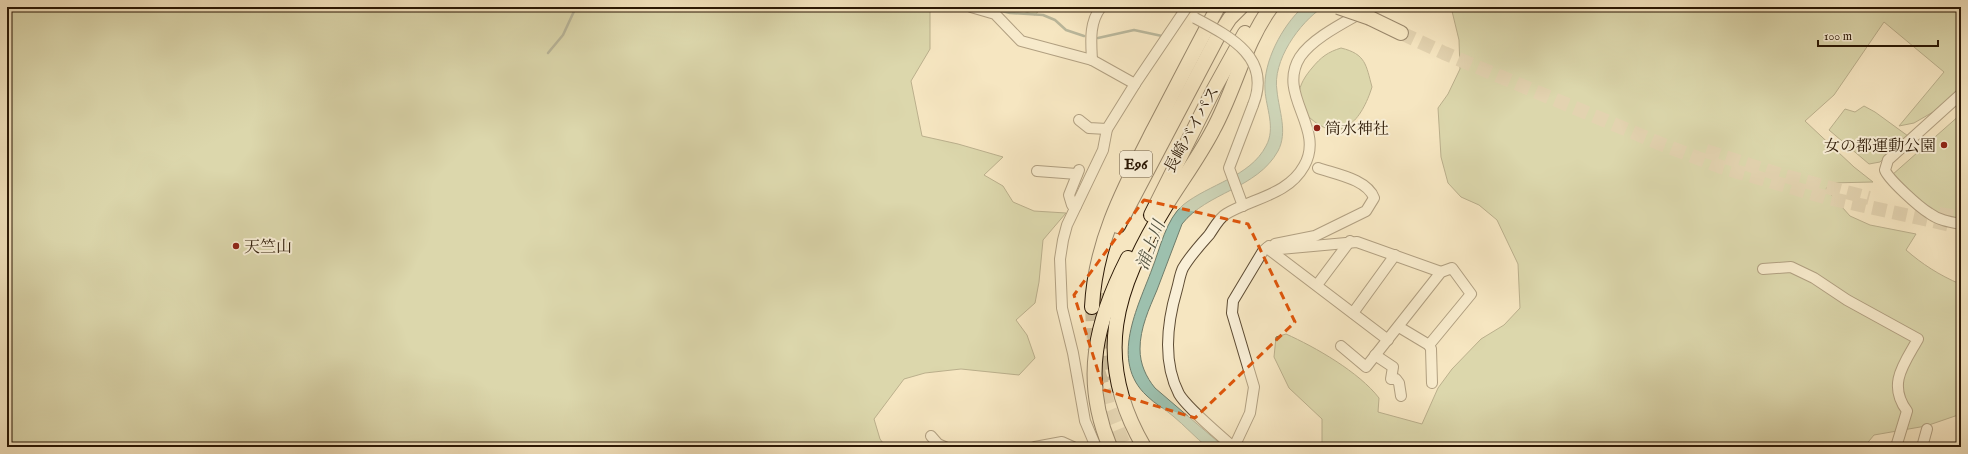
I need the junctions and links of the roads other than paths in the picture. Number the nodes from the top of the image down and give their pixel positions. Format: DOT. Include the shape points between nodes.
graph roads {
  1 [pos="971,7"];
  2 [pos="1101,7"];
  3 [pos="1211,7"];
  4 [pos="1218,7"];
  5 [pos="1223,7"];
  6 [pos="1240,7"];
  7 [pos="1261,7"];
  8 [pos="1271,7"];
  9 [pos="1338,7"];
  10 [pos="1348,7"];
  11 [pos="1185,10"];
  12 [pos="1368,10"];
  13 [pos="1402,31"];
  14 [pos="1092,60"];
  15 [pos="1135,84"];
  16 [pos="1961,94"];
  17 [pos="1079,120"];
  18 [pos="1107,128"];
  19 [pos="1318,168"];
  20 [pos="1037,171"];
  21 [pos="1076,206"];
  22 [pos="1243,206"];
  23 [pos="1961,224"];
  24 [pos="1118,226"];
  25 [pos="1350,241"];
  26 [pos="1268,247"];
  27 [pos="1395,255"];
  28 [pos="1098,258"];
  29 [pos="1763,269"];
  30 [pos="1441,272"];
  31 [pos="1317,285"];
  32 [pos="1102,292"];
  33 [pos="1092,307"];
  34 [pos="1353,313"];
  35 [pos="1399,327"];
  36 [pos="1388,340"];
  37 [pos="1430,345"];
  38 [pos="1341,346"];
  39 [pos="1375,355"];
  40 [pos="1109,380"];
  41 [pos="1432,383"];
  42 [pos="1401,396"];
  43 [pos="1927,429"];
  44 [pos="930,436"];
  45 [pos="945,447"];
  46 [pos="1035,447"];
  47 [pos="1073,447"];
  48 [pos="1096,447"];
  49 [pos="1110,447"];
  50 [pos="1136,447"];
  51 [pos="1144,447"];
  52 [pos="1234,447"];
  53 [pos="1896,447"];
  54 [pos="1922,447"];
  1 -- 14 [label="street" via="995,14 1020,41"];
  2 -- 14 [label="street" via="1091,34"];
  3 -- 28 [label="highway" via="1166,88 1116,188 1104,222"];
  4 -- 28 [label="highway, 長崎バイパス / E96" via="1122,192"];
  5 -- 24 [label="highway, 長崎バイパス / E96" via="1155,140"];
  6 -- 24 [label="highway" via="1217,38"];
  7 -- 49 [label="highway, 長崎バイパス / E96" via="1214,89 1119,275 1104,314 1096,343 1094,383 1099,414"];
  8 -- 51 [label="highway, 長崎バイパス" via="1256,30 1230,97 1199,157 1137,257 1122,296 1114,336 1115,372 1128,417"];
  9 -- 12 [label="highway, bridge"];
  10 -- 12 [label="highway, bridge"];
  11 -- 15 [label="street"];
  11 -- 22 [label="street, bridge" via="1233,39 1243,48 1256,69 1258,93 1232,156 1230,173"];
  12 -- 13 [label="highway"];
  12 -- 22 [label="street" via="1320,38 1300,58 1294,71 1293,88 1311,140 1309,158 1298,177 1286,186"];
  14 -- 15 [label="street"];
  15 -- 18 [label="street"];
  16 -- 23 [label="street" via="1888,160 1885,170 1893,182 1928,213 1939,219"];
  17 -- 18 [label="street" via="1089,128"];
  18 -- 21 [label="street" via="1103,150"];
  19 -- 26 [label="street" via="1364,186 1373,195 1373,202 1366,211 1315,236 1277,242"];
  20 -- 21 [label="street" via="1078,172 1069,195 1072,205"];
  21 -- 48 [label="street" via="1067,225 1060,259 1062,308 1085,421"];
  22 -- 52 [label="street" via="1225,215 1182,270 1168,329 1168,360 1180,396"];
  24 -- 32 [label="highway, 長崎バイパス / E96" via="1107,261"];
  25 -- 26 [label="street" via="1280,249"];
  25 -- 27 [label="street"];
  25 -- 31 [label="street"];
  26 -- 31 [label="street"];
  26 -- 52 [label="street" via="1246,276 1232,301 1232,313 1254,387 1250,413"];
  27 -- 30 [label="street"];
  27 -- 34 [label="street"];
  28 -- 33 [label="highway, 長崎バイパス / E96"];
  29 -- 53 [label="street" via="1791,267 1918,339 1901,371 1898,383 1897,393 1907,411"];
  30 -- 35 [label="street"];
  30 -- 37 [label="street" via="1452,268 1471,294"];
  31 -- 34 [label="street"];
  34 -- 36 [label="street"];
  35 -- 36 [label="street"];
  35 -- 37 [label="street"];
  36 -- 39 [label="street"];
  37 -- 41 [label="street"];
  38 -- 39 [label="street" via="1366,366"];
  39 -- 42 [label="street" via="1393,367 1391,379 1396,379 1399,383"];
  40 -- 50 [label="highway" via="1118,409"];
  43 -- 54 [label="street"];
  44 -- 45 [label="street"];
  46 -- 47 [label="street" via="1062,442"];
}
